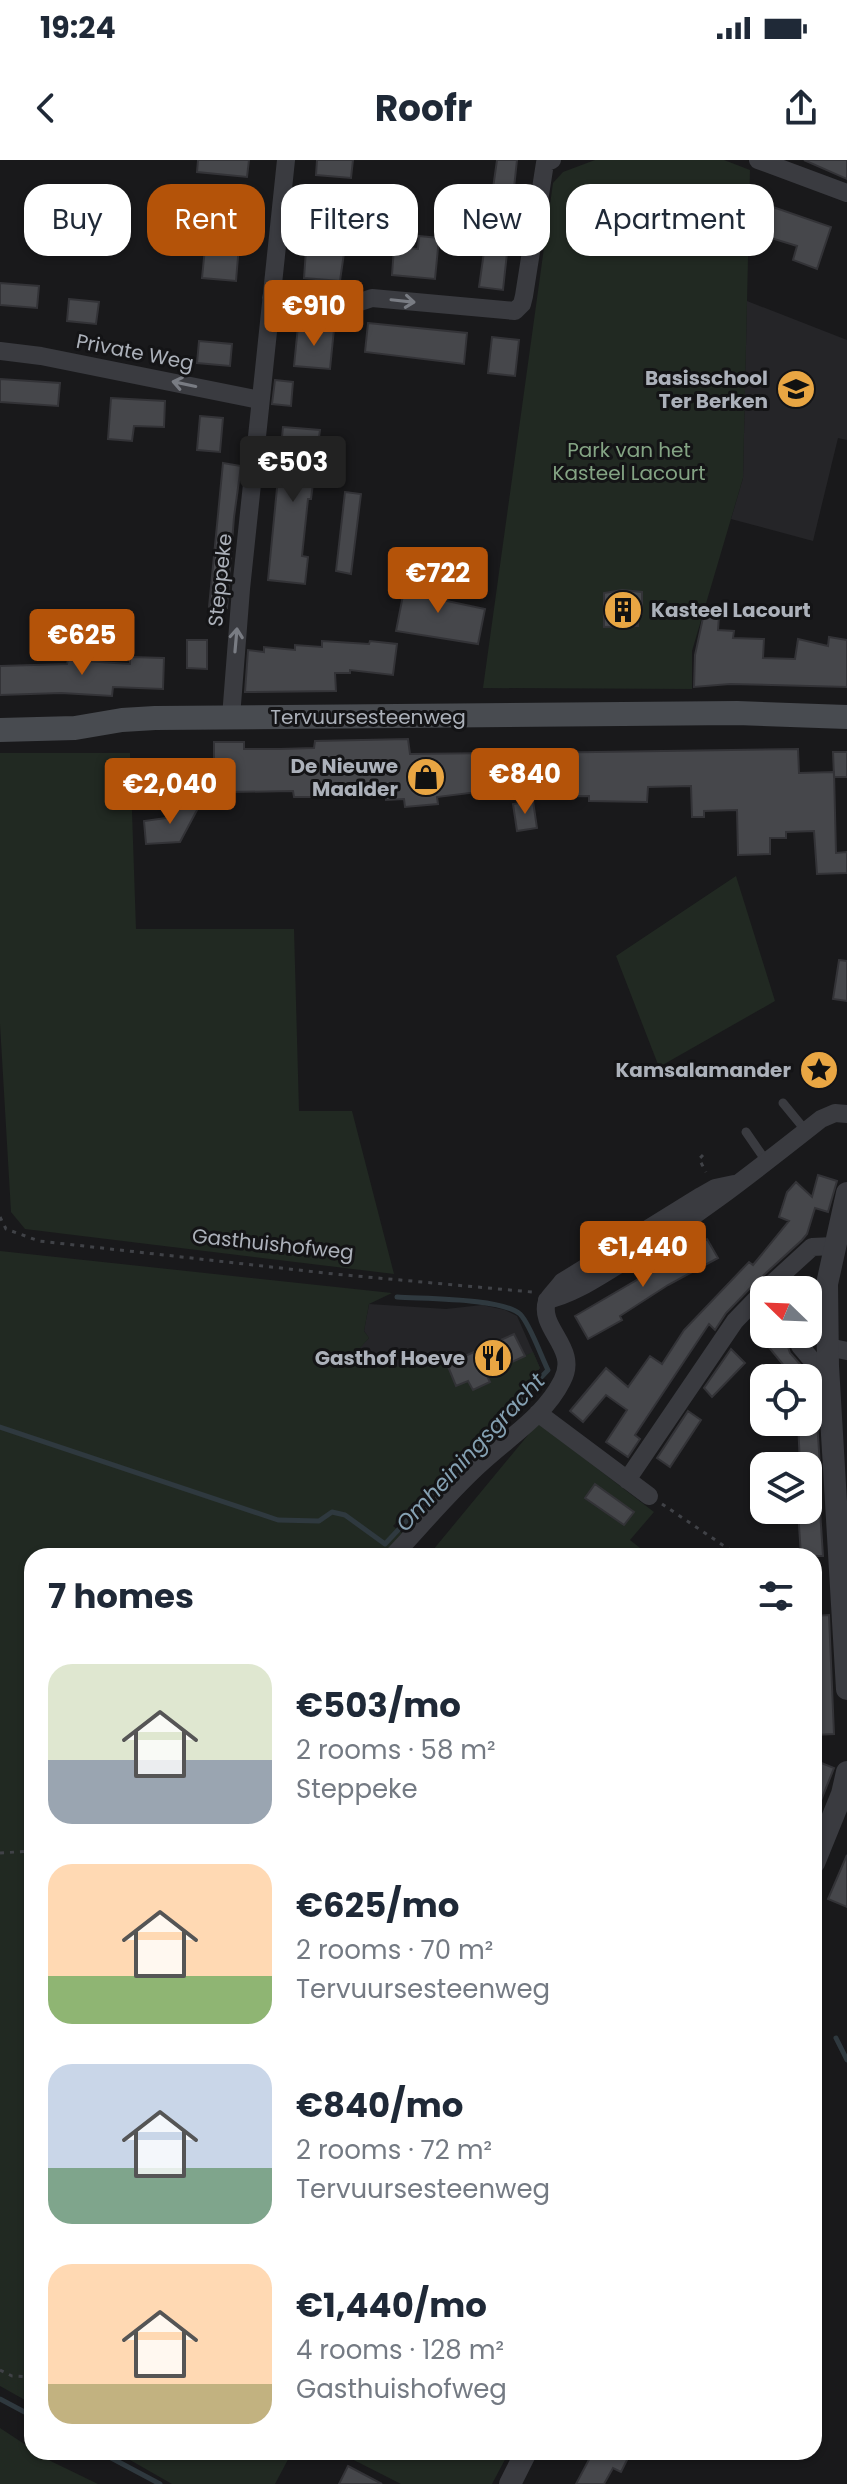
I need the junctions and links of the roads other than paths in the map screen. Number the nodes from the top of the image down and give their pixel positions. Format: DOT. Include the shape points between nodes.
graph roads {
  1 [pos="286,160"];
  2 [pos="758,160"];
  3 [pos="548,161"];
  4 [pos="847,193"];
  5 [pos="271,298"];
  6 [pos="0,351"];
  7 [pos="260,400"];
  8 [pos="847,706"];
  9 [pos="737,713"];
  10 [pos="231,717"];
  11 [pos="847,717"];
  12 [pos="0,730"];
  13 [pos="783,1103"];
  14 [pos="847,1114"];
  15 [pos="806,1131"];
  16 [pos="746,1132"];
  17 [pos="766,1161"];
  18 [pos="847,1193"];
  19 [pos="834,1246"];
  20 [pos="782,1276"];
  21 [pos="750,1307"];
  22 [pos="802,1348"];
  23 [pos="835,1355"];
  24 [pos="538,1413"];
  25 [pos="627,1480"];
  26 [pos="649,1496"];
  27 [pos="400,1548"];
  28 [pos="847,1689"];
  29 [pos="847,1772"];
  30 [pos="822,1843"];
  31 [pos="522,2460"];
  32 [pos="510,2484"];
  1 -- 5 [label="street, Steppeke"];
  2 -- 4 [label="street"];
  5 -- 3 [label="street, one-way" via="345,307 372,298 515,311 524,296"];
  5 -- 7 [label="street, Steppeke"];
  7 -- 6 [label="street, Private Weg, one-way"];
  10 -- 7 [label="street, Steppeke, one-way"];
  8 -- 9 [label="main road, Tervuursesteenweg"];
  9 -- 10 [label="main road, Tervuursesteenweg"];
  9 -- 11 [label="main road, Tervuursesteenweg"];
  10 -- 12 [label="main road, Tervuursesteenweg"];
  13 -- 15 [label="lane"];
  14 -- 15 [label="street" via="835,1113"];
  15 -- 17 [label="street"];
  16 -- 17 [label="lane"];
  17 -- 24 [label="street" via="724,1186 721,1199 580,1279 565,1296 547,1300 546,1315 568,1368"];
  18 -- 19 [label="street"];
  19 -- 20 [label="street" via="812,1247"];
  19 -- 23 [label="street" via="827,1284"];
  21 -- 25 [label="street" via="699,1370"];
  22 -- 23 [label="street" via="816,1365"];
  23 -- 28 [label="street"];
  24 -- 25 [label="street"];
  24 -- 27 [label="street" via="476,1467"];
  25 -- 26 [label="street"];
  29 -- 30 [label="street"];
  31 -- 32 [label="street"];
}
